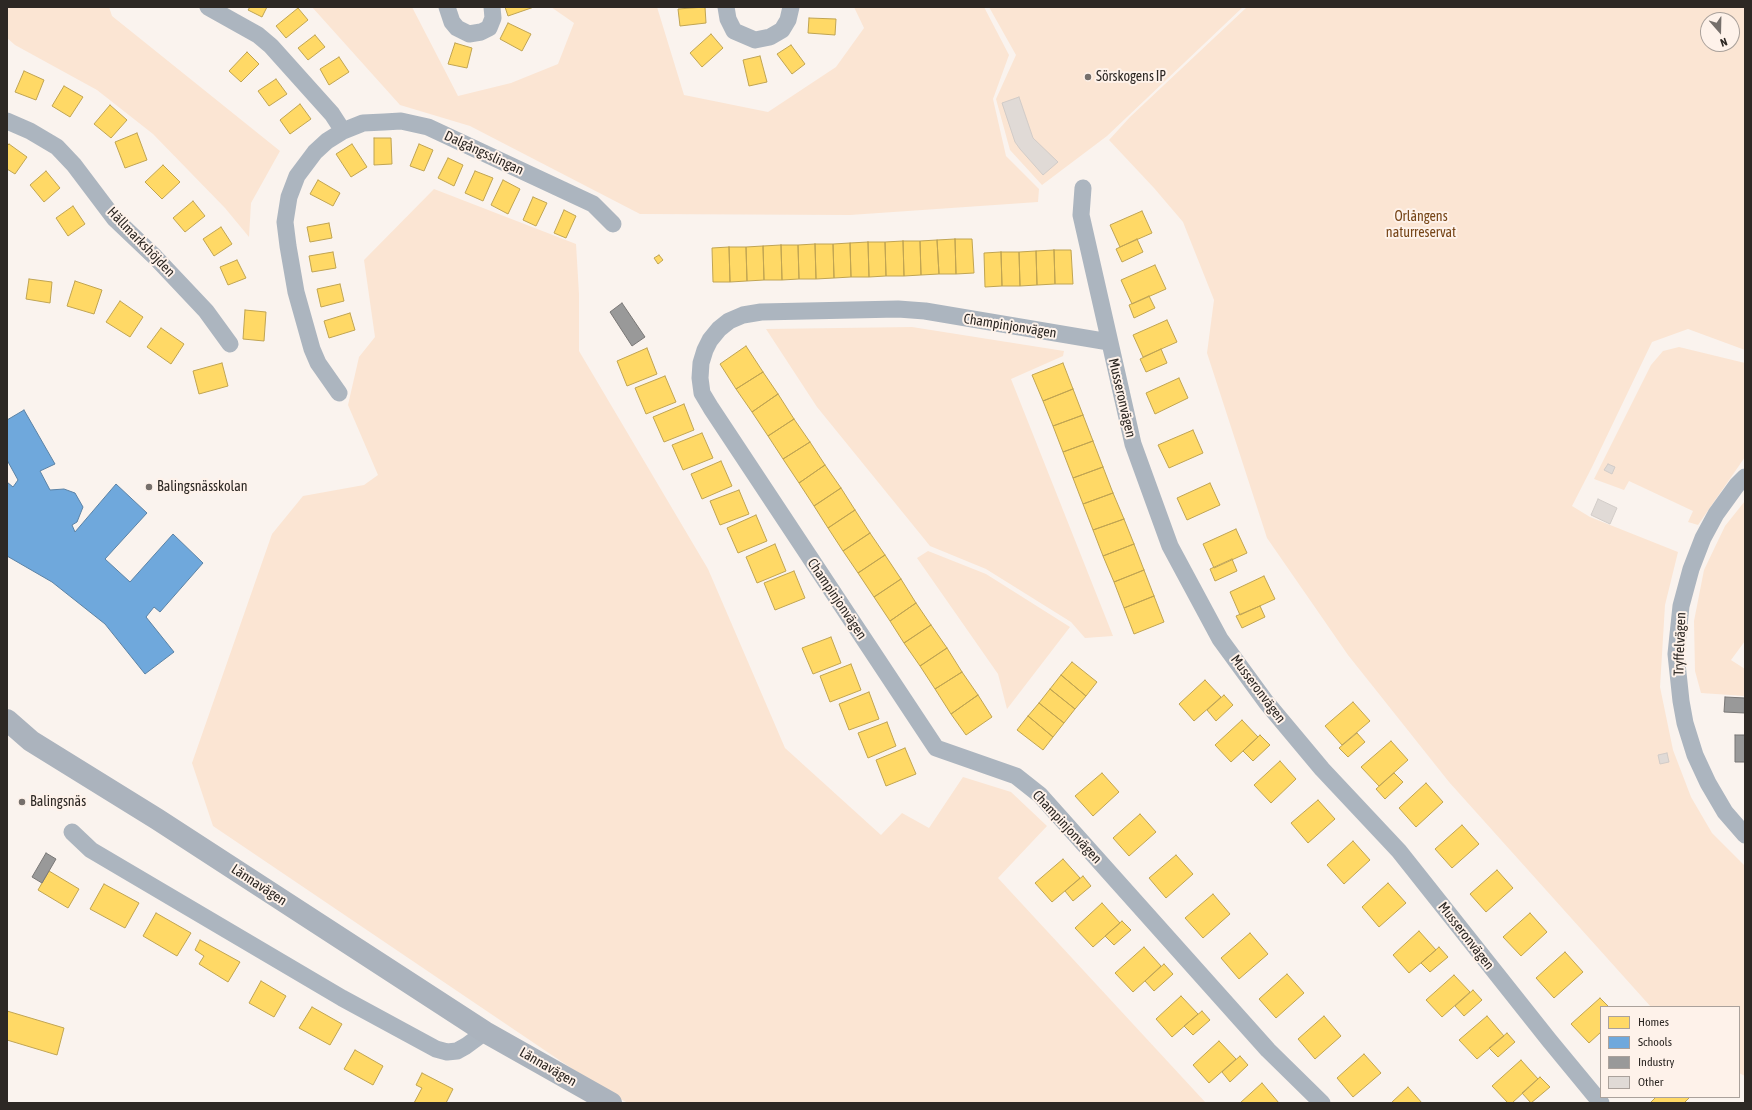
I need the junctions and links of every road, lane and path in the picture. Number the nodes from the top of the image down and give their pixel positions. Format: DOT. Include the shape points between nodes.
graph roads {
  1 [pos="208,7"];
  2 [pos="447,7"];
  3 [pos="492,7"];
  4 [pos="726,7"];
  5 [pos="791,7"];
  6 [pos="7,121"];
  7 [pos="343,131"];
  8 [pos="1083,188"];
  9 [pos="613,224"];
  10 [pos="1109,342"];
  11 [pos="230,344"];
  12 [pos="339,394"];
  13 [pos="1745,477"];
  14 [pos="7,720"];
  15 [pos="7,731"];
  16 [pos="31,741"];
  17 [pos="72,832"];
  18 [pos="1745,835"];
  19 [pos="486,1032"];
  20 [pos="611,1103"];
  21 [pos="1322,1103"];
  22 [pos="1601,1103"];
  1 -- 7 [label="street" via="258,35 271,46 332,114"];
  2 -- 3 [label="street" via="452,22 457,28 469,34 488,28 492,18"];
  4 -- 5 [label="street" via="734,31 755,40 770,37 782,30"];
  6 -- 11 [label="street, Hällmarkshöjden" via="30,130 57,147 114,218 206,311"];
  7 -- 9 [label="street, Dalgångsslingan" via="363,124 401,121 428,127 593,204"];
  7 -- 12 [label="street, Dalgångsslingan" via="315,152 297,176 289,197 285,222 296,292 312,349 318,363"];
  8 -- 10 [label="street, Musseronvägen" via="1081,215"];
  10 -- 21 [label="street, Champinjonvägen" via="924,311 898,309 761,312 729,321 719,329 705,350 700,364 700,378 702,392 711,408 936,748 1016,776 1040,795 1268,1050"];
  10 -- 22 [label="street, Musseronvägen" via="1133,444 1170,546 1220,639 1266,702 1322,769 1399,852"];
  13 -- 18 [label="street, Tryffelvägen" via="1716,514 1703,538 1681,606 1676,654 1685,723 1695,755 1725,812"];
  14 -- 16 [label="main road, Lännavägen"];
  15 -- 16 [label="main road, Lännavägen"];
  16 -- 19 [label="main road, Lännavägen" via="157,819"];
  17 -- 19 [label="street" via="91,850 342,998 436,1049 457,1051"];
  19 -- 20 [label="main road, Lännavägen"];
}
